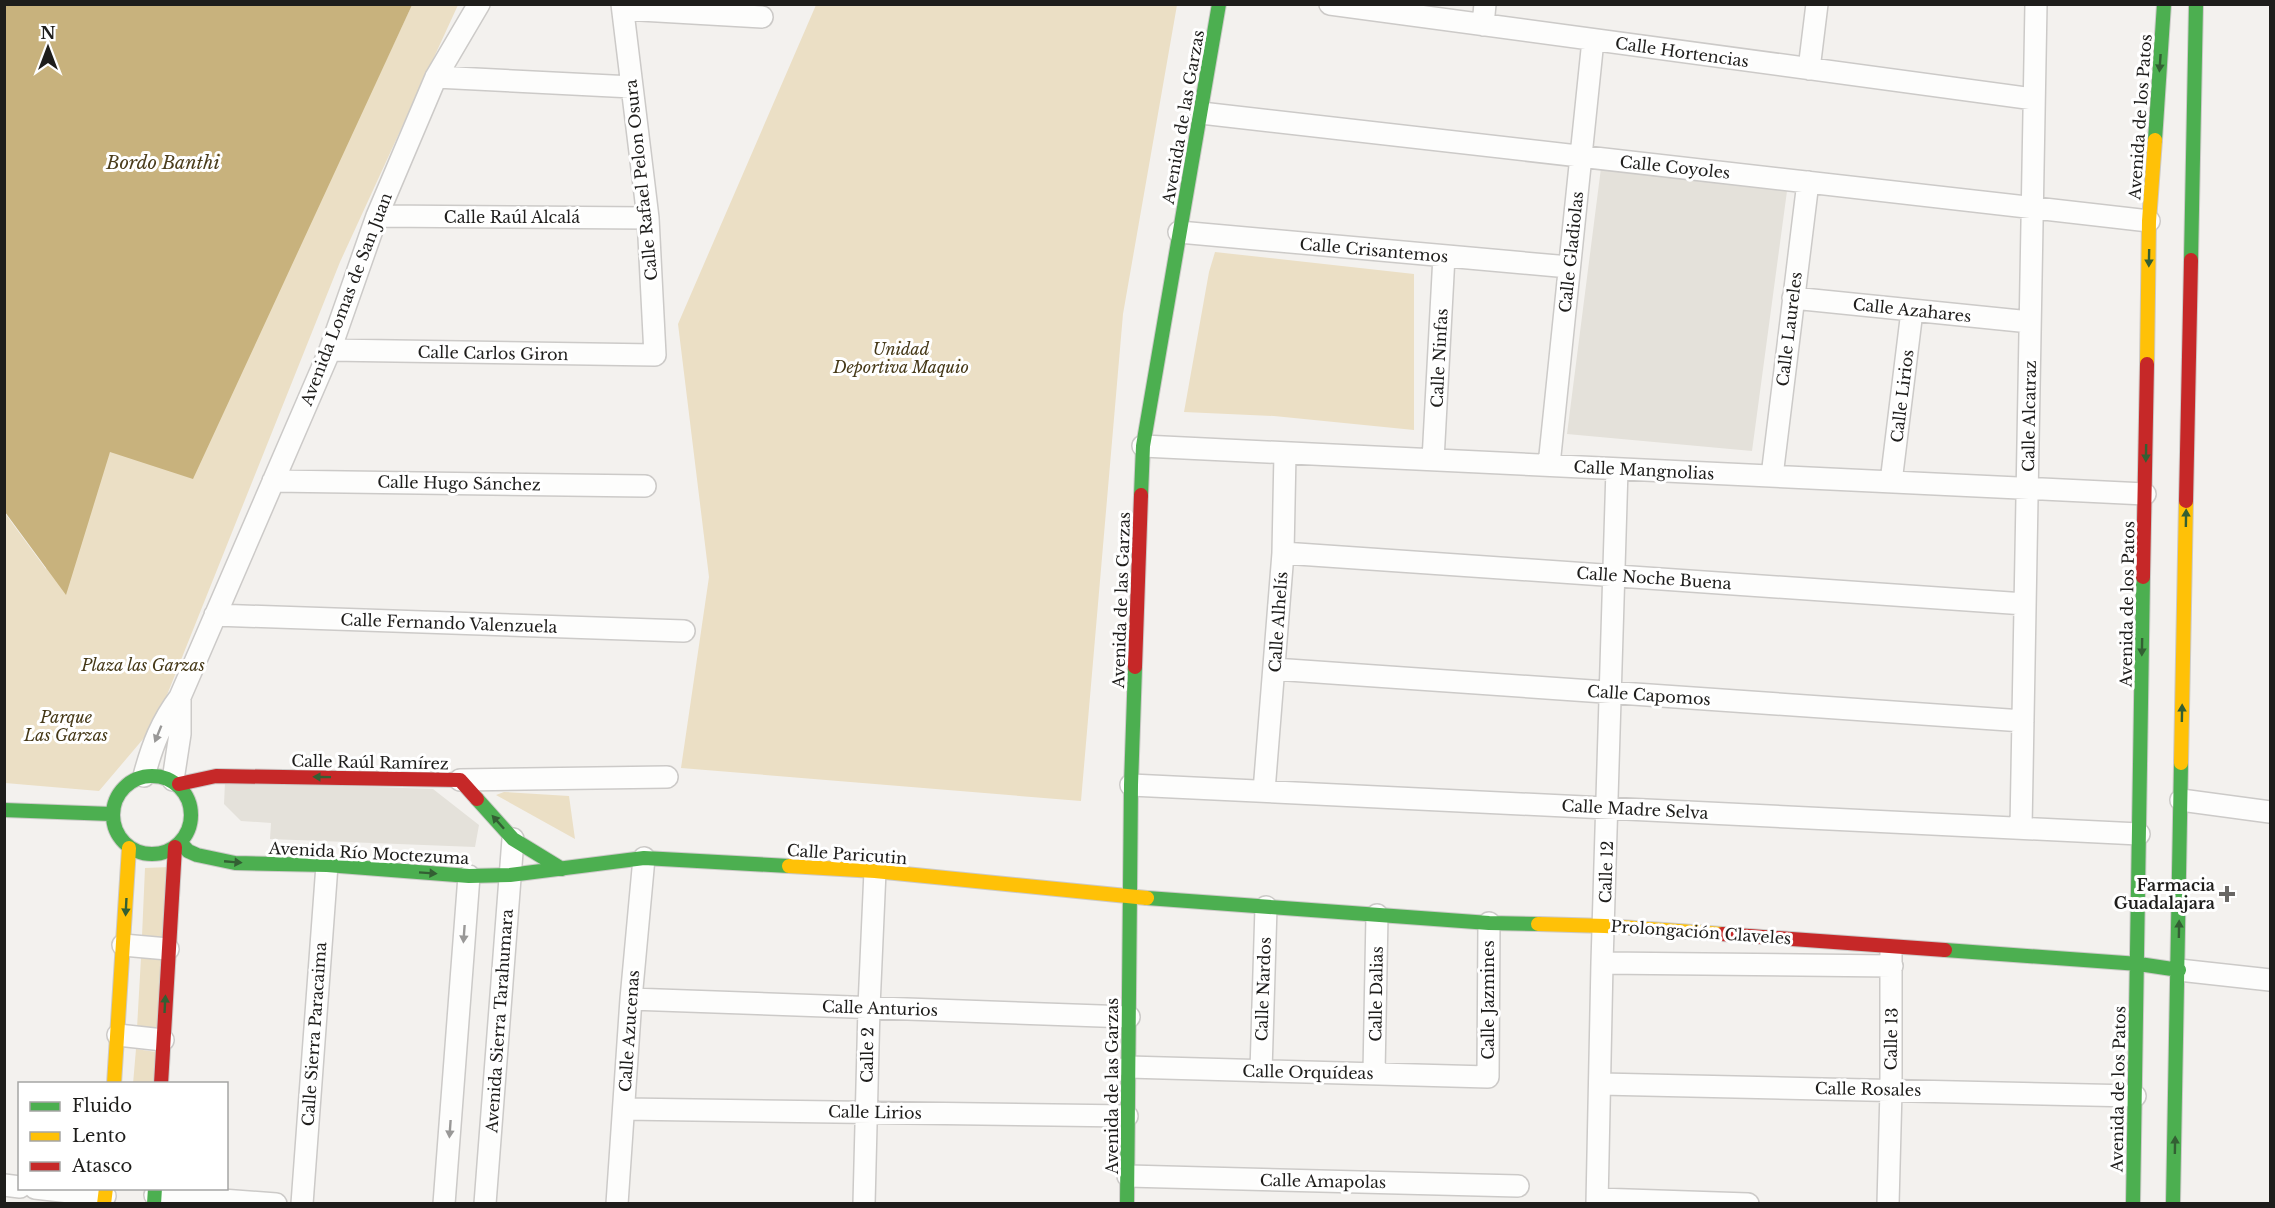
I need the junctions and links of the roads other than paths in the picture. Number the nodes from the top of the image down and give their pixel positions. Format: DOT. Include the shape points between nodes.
graph roads {
  1 [pos="479,4"];
  2 [pos="1219,4"];
  3 [pos="1330,4"];
  4 [pos="1817,4"];
  5 [pos="2036,4"];
  6 [pos="2164,4"];
  7 [pos="2196,4"];
  8 [pos="623,7"];
  9 [pos="1369,7"];
  10 [pos="1484,15"];
  11 [pos="762,17"];
  12 [pos="1593,40"];
  13 [pos="1809,69"];
  14 [pos="436,77"];
  15 [pos="633,87"];
  16 [pos="2034,99"];
  17 [pos="1201,113"];
  18 [pos="1581,157"];
  19 [pos="1808,182"];
  20 [pos="2032,208"];
  21 [pos="377,216"];
  22 [pos="648,218"];
  23 [pos="2149,221"];
  24 [pos="1179,232"];
  25 [pos="1444,256"];
  26 [pos="1569,267"];
  27 [pos="1793,298"];
  28 [pos="1912,311"];
  29 [pos="2030,322"];
  30 [pos="330,350"];
  31 [pos="655,355"];
  32 [pos="1143,446"];
  33 [pos="1285,453"];
  34 [pos="1433,459"];
  35 [pos="1549,465"];
  36 [pos="1617,469"];
  37 [pos="1772,476"];
  38 [pos="273,481"];
  39 [pos="1891,482"];
  40 [pos="645,486"];
  41 [pos="2027,489"];
  42 [pos="2145,494"];
  43 [pos="1282,553"];
  44 [pos="1614,576"];
  45 [pos="2025,604"];
  46 [pos="215,615"];
  47 [pos="684,631"];
  48 [pos="1274,669"];
  49 [pos="1611,693"];
  50 [pos="180,698"];
  51 [pos="2023,721"];
  52 [pos="144,776"];
  53 [pos="667,777"];
  54 [pos="460,780"];
  55 [pos="176,782"];
  56 [pos="1131,785"];
  57 [pos="1264,791"];
  58 [pos="2181,800"];
  59 [pos="1608,808"];
  60 [pos="4,810"];
  61 [pos="2271,812"];
  62 [pos="111,814"];
  63 [pos="2021,828"];
  64 [pos="2139,834"];
  65 [pos="513,839"];
  66 [pos="178,845"];
  67 [pos="129,848"];
  68 [pos="644,858"];
  69 [pos="327,865"];
  70 [pos="562,868"];
  71 [pos="876,871"];
  72 [pos="510,875"];
  73 [pos="469,876"];
  74 [pos="1130,897"];
  75 [pos="1266,907"];
  76 [pos="1377,915"];
  77 [pos="1489,923"];
  78 [pos="1605,926"];
  79 [pos="123,945"];
  80 [pos="168,949"];
  81 [pos="1891,956"];
  82 [pos="1602,963"];
  83 [pos="2139,964"];
  84 [pos="2178,970"];
  85 [pos="2271,981"];
  86 [pos="631,999"];
  87 [pos="869,1007"];
  88 [pos="1129,1017"];
  89 [pos="118,1035"];
  90 [pos="163,1040"];
  91 [pos="1128,1067"];
  92 [pos="1261,1071"];
  93 [pos="1374,1073"];
  94 [pos="1488,1077"];
  95 [pos="114,1082"];
  96 [pos="161,1082"];
  97 [pos="1601,1084"];
  98 [pos="1891,1090"];
  99 [pos="2135,1096"];
  100 [pos="624,1109"];
  101 [pos="866,1112"];
  102 [pos="1127,1116"];
  103 [pos="1128,1176"];
  104 [pos="1518,1185"];
  105 [pos="52,1190"];
  106 [pos="105,1196"];
  107 [pos="155,1196"];
  108 [pos="1598,1201"];
  109 [pos="276,1203"];
  110 [pos="302,1203"];
  111 [pos="444,1203"];
  112 [pos="485,1203"];
  113 [pos="617,1203"];
  114 [pos="864,1203"];
  115 [pos="1127,1203"];
  116 [pos="1748,1203"];
  117 [pos="1888,1203"];
  118 [pos="2133,1203"];
  119 [pos="2173,1203"];
  1 -- 14 [label="street, Avenida Lomas de San Juan"];
  2 -- 17 [label="street, Avenida de las Garzas"];
  3 -- 9 [label="street, Calle Hortencias"];
  4 -- 13 [label="street"];
  5 -- 16 [label="street, Calle Alcatraz"];
  6 -- 23 [label="street, Avenida de los Patos, one-way"];
  58 -- 7 [label="street, one-way" via="2177,744"];
  8 -- 11 [label="street"];
  8 -- 15 [label="street, Calle Rafael Pelon Osura"];
  9 -- 10 [label="street, Calle Hortencias"];
  10 -- 12 [label="street, Calle Hortencias"];
  12 -- 13 [label="street, Calle Hortencias"];
  12 -- 18 [label="street, Calle Gladiolas"];
  13 -- 16 [label="street, Calle Hortencias"];
  14 -- 15 [label="street"];
  14 -- 21 [label="street, Avenida Lomas de San Juan"];
  15 -- 22 [label="street, Calle Rafael Pelon Osura"];
  16 -- 20 [label="street, Calle Alcatraz"];
  17 -- 18 [label="street, Calle Coyoles"];
  17 -- 24 [label="street, Avenida de las Garzas"];
  18 -- 19 [label="street, Calle Coyoles"];
  18 -- 26 [label="street, Calle Gladiolas"];
  19 -- 20 [label="street, Calle Coyoles"];
  19 -- 27 [label="street, Calle Laureles"];
  20 -- 23 [label="street, Calle Coyoles"];
  20 -- 29 [label="street, Calle Alcatraz"];
  21 -- 22 [label="street, Calle Raúl Alcalá"];
  21 -- 30 [label="street, Avenida Lomas de San Juan"];
  22 -- 31 [label="street, Calle Rafael Pelon Osura"];
  23 -- 42 [label="street, Avenida de los Patos, one-way"];
  24 -- 25 [label="street, Calle Crisantemos"];
  24 -- 32 [label="street, Avenida de las Garzas"];
  25 -- 26 [label="street, Calle Crisantemos"];
  25 -- 34 [label="street, Calle Ninfas"];
  26 -- 35 [label="street, Calle Gladiolas"];
  27 -- 28 [label="street, Calle Azahares"];
  27 -- 37 [label="street, Calle Laureles"];
  28 -- 29 [label="street, Calle Azahares"];
  28 -- 39 [label="street, Calle Lirios"];
  29 -- 41 [label="street, Calle Alcatraz"];
  30 -- 31 [label="street, Calle Carlos Giron"];
  30 -- 38 [label="street, Avenida Lomas de San Juan"];
  32 -- 33 [label="street, Calle Mangnolias"];
  32 -- 56 [label="street, Avenida de las Garzas"];
  33 -- 34 [label="street, Calle Mangnolias"];
  33 -- 43 [label="street, Calle Alhelís"];
  34 -- 35 [label="street, Calle Mangnolias"];
  35 -- 36 [label="street, Calle Mangnolias"];
  36 -- 37 [label="street, Calle Mangnolias"];
  36 -- 44 [label="street, Calle 12"];
  37 -- 39 [label="street, Calle Mangnolias"];
  38 -- 40 [label="street, Calle Hugo Sánchez"];
  38 -- 46 [label="street, Avenida Lomas de San Juan"];
  39 -- 41 [label="street, Calle Mangnolias"];
  41 -- 42 [label="street, Calle Mangnolias"];
  41 -- 45 [label="street, Calle Alcatraz"];
  42 -- 64 [label="street, Avenida de los Patos, one-way" via="2146,744"];
  43 -- 44 [label="street, Calle Noche Buena"];
  43 -- 48 [label="street, Calle Alhelís"];
  44 -- 45 [label="street, Calle Noche Buena"];
  44 -- 49 [label="street, Calle 12"];
  45 -- 51 [label="street, Calle Alcatraz"];
  46 -- 47 [label="street, Calle Fernando Valenzuela"];
  46 -- 50 [label="street, Avenida Lomas de San Juan"];
  48 -- 49 [label="street, Calle Capomos"];
  48 -- 57 [label="street, Calle Alhelís"];
  49 -- 51 [label="street, Calle Capomos"];
  49 -- 59 [label="street, Calle 12"];
  50 -- 52 [label="street, Avenida Lomas de San Juan, one-way" via="165,718"];
  50 -- 55 [label="street, Avenida Lomas de San Juan"];
  51 -- 63 [label="street, Calle Alcatraz"];
  52 -- 55 [label="street"];
  52 -- 62 [label="street" via="121,789"];
  53 -- 54 [label="street"];
  54 -- 55 [label="street, Calle Raúl Ramírez, one-way" via="216,776"];
  65 -- 54 [label="street, Calle Raúl Ramírez, one-way"];
  55 -- 66 [label="street" via="191,810 190,823"];
  56 -- 57 [label="street, Calle Madre Selva"];
  56 -- 74 [label="street, Avenida de las Garzas"];
  57 -- 59 [label="street, Calle Madre Selva"];
  58 -- 61 [label="street"];
  84 -- 58 [label="street, one-way"];
  59 -- 63 [label="street, Calle Madre Selva"];
  59 -- 78 [label="street, Calle 12"];
  60 -- 62 [label="street"];
  62 -- 67 [label="street" via="119,839"];
  63 -- 64 [label="street, Calle Madre Selva"];
  64 -- 83 [label="street, Avenida de los Patos"];
  65 -- 70 [label="street, Calle Raúl Ramírez"];
  65 -- 72 [label="street, Avenida Sierra Tarahumara"];
  66 -- 67 [label="street" via="154,855"];
  66 -- 69 [label="street, Avenida Río Moctezuma, one-way" via="213,860"];
  66 -- 80 [label="street"];
  67 -- 79 [label="street, one-way"];
  68 -- 70 [label="street, Calle Paricutin"];
  68 -- 71 [label="street, Calle Paricutin"];
  68 -- 86 [label="street, Calle Azucenas"];
  69 -- 73 [label="street, Avenida Río Moctezuma, one-way"];
  69 -- 110 [label="street, Calle Sierra Paracaima"];
  70 -- 72 [label="street, Avenida Río Moctezuma"];
  71 -- 74 [label="street, Calle Paricutin"];
  71 -- 87 [label="street, Calle 2"];
  72 -- 73 [label="street, Avenida Río Moctezuma"];
  72 -- 112 [label="street, Avenida Sierra Tarahumara"];
  73 -- 111 [label="street, one-way"];
  74 -- 75 [label="street, Prolongación Claveles"];
  74 -- 88 [label="street, Avenida de las Garzas"];
  75 -- 76 [label="street, Prolongación Claveles"];
  75 -- 92 [label="street, Calle Nardos"];
  76 -- 77 [label="street, Prolongación Claveles"];
  76 -- 93 [label="street, Calle Dalias"];
  77 -- 78 [label="street, Prolongación Claveles"];
  77 -- 94 [label="street, Calle Jazmines"];
  78 -- 81 [label="street, Prolongación Claveles"];
  78 -- 82 [label="street, Calle 12"];
  79 -- 80 [label="street"];
  79 -- 89 [label="street"];
  90 -- 80 [label="street, one-way"];
  81 -- 82 [label="street"];
  81 -- 83 [label="street, Prolongación Claveles"];
  81 -- 98 [label="street, Calle 13"];
  82 -- 97 [label="street, Calle 12"];
  83 -- 84 [label="street, Prolongación Claveles"];
  83 -- 99 [label="street, Avenida de los Patos"];
  84 -- 85 [label="street, Prolongación Claveles"];
  119 -- 84 [label="street, one-way"];
  86 -- 87 [label="street, Calle Anturios"];
  86 -- 100 [label="street, Calle Azucenas"];
  87 -- 88 [label="street, Calle Anturios"];
  87 -- 101 [label="street, Calle 2"];
  88 -- 91 [label="street, Avenida de las Garzas"];
  89 -- 90 [label="street"];
  89 -- 95 [label="street"];
  90 -- 96 [label="street"];
  91 -- 92 [label="street, Calle Orquídeas"];
  91 -- 102 [label="street, Avenida de las Garzas"];
  92 -- 93 [label="street, Calle Orquídeas"];
  93 -- 94 [label="street, Calle Orquídeas"];
  97 -- 98 [label="street, Calle Rosales"];
  97 -- 108 [label="street, Calle 12"];
  98 -- 99 [label="street, Calle Rosales"];
  98 -- 117 [label="street, Calle 13"];
  99 -- 118 [label="street, Avenida de los Patos"];
  100 -- 101 [label="street, Calle Lirios"];
  100 -- 113 [label="street, Calle Azucenas"];
  101 -- 102 [label="street, Calle Lirios"];
  101 -- 114 [label="street, Calle 2"];
  102 -- 103 [label="street, Avenida de las Garzas"];
  103 -- 104 [label="street, Calle Amapolas"];
  103 -- 115 [label="street, Avenida de las Garzas"];
  105 -- 106 [label="street"];
  107 -- 109 [label="street"];
  108 -- 116 [label="street"];
}
